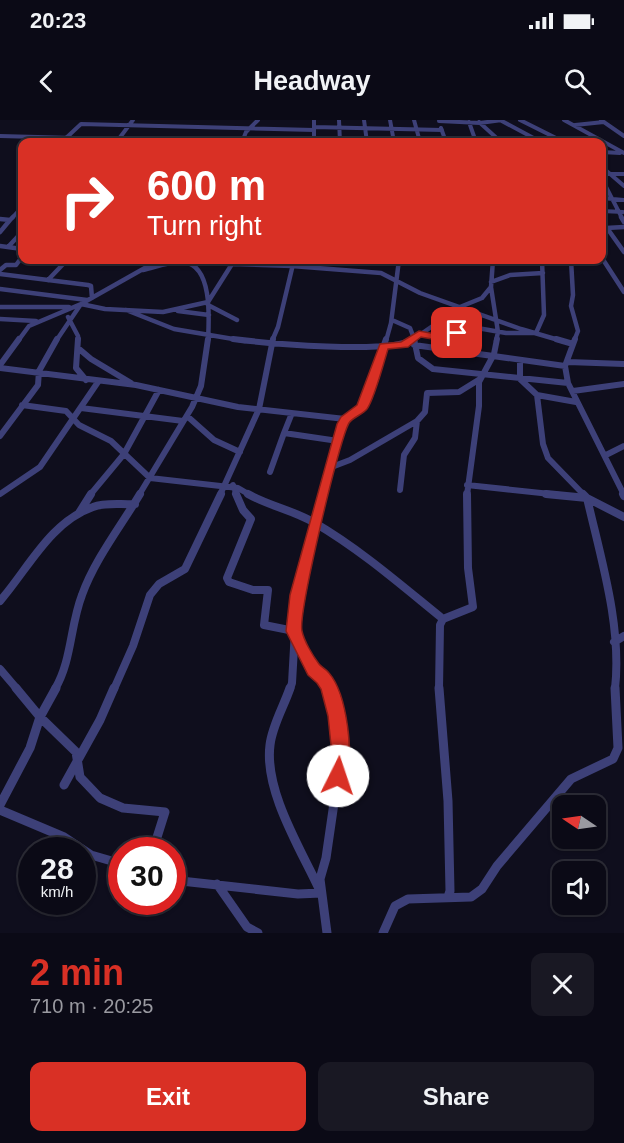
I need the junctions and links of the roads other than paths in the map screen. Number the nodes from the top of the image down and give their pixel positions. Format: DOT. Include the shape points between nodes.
graph roads {
  1 [pos="133,120"];
  2 [pos="258,120"];
  3 [pos="289,120"];
  4 [pos="314,120"];
  5 [pos="339,120"];
  6 [pos="364,120"];
  7 [pos="390,120"];
  8 [pos="414,120"];
  9 [pos="439,120"];
  10 [pos="501,120"];
  11 [pos="520,120"];
  12 [pos="564,120"];
  13 [pos="477,121"];
  14 [pos="603,121"];
  15 [pos="469,122"];
  16 [pos="129,125"];
  17 [pos="575,125"];
  18 [pos="249,128"];
  19 [pos="314,128"];
  20 [pos="339,128"];
  21 [pos="288,129"];
  22 [pos="365,129"];
  23 [pos="392,129"];
  24 [pos="417,130"];
  25 [pos="442,130"];
  26 [pos="0,136"];
  27 [pos="624,136"];
  28 [pos="66,138"];
  29 [pos="120,138"];
  30 [pos="244,138"];
  31 [pos="314,138"];
  32 [pos="340,138"];
  33 [pos="366,138"];
  34 [pos="393,138"];
  35 [pos="419,138"];
  36 [pos="445,138"];
  37 [pos="475,138"];
  38 [pos="496,138"];
  39 [pos="534,138"];
  40 [pos="556,138"];
  41 [pos="598,138"];
  42 [pos="606,143"];
  43 [pos="606,152"];
  44 [pos="624,153"];
  45 [pos="606,171"];
  46 [pos="609,174"];
  47 [pos="624,174"];
  48 [pos="624,186"];
  49 [pos="606,187"];
  50 [pos="606,198"];
  51 [pos="612,199"];
  52 [pos="624,201"];
  53 [pos="18,211"];
  54 [pos="606,211"];
  55 [pos="622,212"];
  56 [pos="0,219"];
  57 [pos="10,220"];
  58 [pos="623,225"];
  59 [pos="606,230"];
  60 [pos="606,231"];
  61 [pos="0,232"];
  62 [pos="18,236"];
  63 [pos="0,246"];
  64 [pos="8,247"];
  65 [pos="18,248"];
  66 [pos="624,252"];
  67 [pos="18,262"];
  68 [pos="63,264"];
  69 [pos="152,264"];
  70 [pos="171,264"];
  71 [pos="189,264"];
  72 [pos="202,264"];
  73 [pos="232,264"];
  74 [pos="293,264"];
  75 [pos="304,264"];
  76 [pos="398,264"];
  77 [pos="493,264"];
  78 [pos="542,264"];
  79 [pos="571,264"];
  80 [pos="606,264"];
  81 [pos="143,270"];
  82 [pos="200,271"];
  83 [pos="492,273"];
  84 [pos="543,273"];
  85 [pos="1,274"];
  86 [pos="510,276"];
  87 [pos="48,280"];
  88 [pos="396,280"];
  89 [pos="491,284"];
  90 [pos="0,289"];
  91 [pos="624,292"];
  92 [pos="91,299"];
  93 [pos="208,303"];
  94 [pos="81,304"];
  95 [pos="0,307"];
  96 [pos="13,307"];
  97 [pos="74,307"];
  98 [pos="460,307"];
  99 [pos="66,310"];
  100 [pos="126,310"];
  101 [pos="172,310"];
  102 [pos="208,315"];
  103 [pos="0,319"];
  104 [pos="70,320"];
  105 [pos="237,320"];
  106 [pos="392,320"];
  107 [pos="498,320"];
  108 [pos="39,321"];
  109 [pos="437,321"];
  110 [pos="465,326"];
  111 [pos="498,332"];
  112 [pos="536,333"];
  113 [pos="419,334"];
  114 [pos="208,336"];
  115 [pos="443,338"];
  116 [pos="414,342"];
  117 [pos="271,344"];
  118 [pos="573,344"];
  119 [pos="384,346"];
  120 [pos="78,348"];
  121 [pos="441,349"];
  122 [pos="492,357"];
  123 [pos="520,360"];
  124 [pos="567,364"];
  125 [pos="624,364"];
  126 [pos="0,365"];
  127 [pos="39,371"];
  128 [pos="481,376"];
  129 [pos="520,379"];
  130 [pos="86,380"];
  131 [pos="98,382"];
  132 [pos="568,383"];
  133 [pos="624,384"];
  134 [pos="136,386"];
  135 [pos="159,390"];
  136 [pos="573,391"];
  137 [pos="537,394"];
  138 [pos="196,397"];
  139 [pos="576,402"];
  140 [pos="22,405"];
  141 [pos="81,408"];
  142 [pos="259,409"];
  143 [pos="292,413"];
  144 [pos="146,417"];
  145 [pos="185,418"];
  146 [pos="345,419"];
  147 [pos="74,420"];
  148 [pos="417,421"];
  149 [pos="284,433"];
  150 [pos="0,436"];
  151 [pos="338,441"];
  152 [pos="624,446"];
  153 [pos="240,452"];
  154 [pos="124,454"];
  155 [pos="606,455"];
  156 [pos="329,468"];
  157 [pos="270,472"];
  158 [pos="227,477"];
  159 [pos="150,478"];
  160 [pos="467,485"];
  161 [pos="223,486"];
  162 [pos="233,487"];
  163 [pos="400,490"];
  164 [pos="0,494"];
  165 [pos="624,496"];
  166 [pos="588,498"];
  167 [pos="135,504"];
  168 [pos="78,516"];
  169 [pos="624,516"];
  170 [pos="315,523"];
  171 [pos="0,601"];
  172 [pos="443,620"];
  173 [pos="294,631"];
  174 [pos="624,636"];
  175 [pos="614,642"];
  176 [pos="0,669"];
  177 [pos="40,717"];
  178 [pos="80,760"];
  179 [pos="64,785"];
  180 [pos="0,805"];
  181 [pos="0,810"];
  182 [pos="157,837"];
  183 [pos="108,860"];
  184 [pos="186,881"];
  185 [pos="217,884"];
  186 [pos="321,893"];
  187 [pos="448,897"];
  188 [pos="258,933"];
  189 [pos="327,933"];
  190 [pos="383,933"];
  1 -- 16 [label="street"];
  2 -- 18 [label="street"];
  3 -- 21 [label="street"];
  4 -- 19 [label="street"];
  5 -- 20 [label="street"];
  6 -- 22 [label="street"];
  7 -- 23 [label="street"];
  8 -- 24 [label="street"];
  9 -- 15 [label="street"];
  9 -- 25 [label="street"];
  10 -- 13 [label="street"];
  10 -- 39 [label="street"];
  11 -- 40 [label="street"];
  12 -- 17 [label="street"];
  13 -- 15 [label="street"];
  13 -- 38 [label="street"];
  14 -- 17 [label="street"];
  14 -- 27 [label="street"];
  15 -- 37 [label="street"];
  16 -- 18 [label="street"];
  16 -- 28 [label="street" via="78,125"];
  16 -- 29 [label="street"];
  17 -- 41 [label="street"];
  18 -- 21 [label="street"];
  18 -- 30 [label="street"];
  19 -- 20 [label="street"];
  19 -- 21 [label="street"];
  19 -- 31 [label="street"];
  20 -- 22 [label="street"];
  20 -- 32 [label="street"];
  22 -- 23 [label="street"];
  22 -- 33 [label="street"];
  23 -- 24 [label="street"];
  23 -- 34 [label="street"];
  24 -- 25 [label="street"];
  24 -- 35 [label="street"];
  25 -- 36 [label="street"];
  26 -- 28 [label="street"];
  42 -- 44 [label="street"];
  43 -- 44 [label="street"];
  45 -- 46 [label="street"];
  46 -- 47 [label="street"];
  46 -- 48 [label="street"];
  49 -- 51 [label="street"];
  50 -- 51 [label="street"];
  51 -- 52 [label="street"];
  51 -- 55 [label="street"];
  53 -- 57 [label="street"];
  54 -- 55 [label="street"];
  55 -- 58 [label="street"];
  56 -- 57 [label="street"];
  57 -- 61 [label="street"];
  58 -- 59 [label="street"];
  60 -- 66 [label="street"];
  62 -- 64 [label="street"];
  63 -- 64 [label="street"];
  64 -- 65 [label="street"];
  67 -- 85 [label="street" via="6,265"];
  68 -- 87 [label="street"];
  69 -- 81 [label="street"];
  70 -- 81 [label="street"];
  71 -- 82 [label="street"];
  72 -- 82 [label="street"];
  73 -- 93 [label="street"];
  74 -- 117 [label="street"];
  75 -- 88 [label="street" via="367,270"];
  76 -- 88 [label="street"];
  77 -- 83 [label="street"];
  78 -- 84 [label="street"];
  79 -- 118 [label="street" via="571,306 578,331"];
  80 -- 91 [label="street"];
  81 -- 92 [label="street"];
  82 -- 93 [label="street"];
  83 -- 86 [label="street"];
  83 -- 89 [label="street"];
  84 -- 86 [label="street"];
  84 -- 112 [label="street" via="544,315"];
  85 -- 87 [label="street"];
  86 -- 89 [label="street"];
  87 -- 92 [label="street" via="91,286"];
  88 -- 98 [label="street"];
  88 -- 106 [label="street"];
  89 -- 98 [label="street" via="482,298"];
  89 -- 107 [label="street"];
  90 -- 92 [label="street"];
  92 -- 94 [label="street"];
  93 -- 101 [label="street"];
  93 -- 102 [label="street"];
  93 -- 105 [label="street"];
  94 -- 97 [label="street"];
  94 -- 100 [label="street"];
  94 -- 104 [label="street"];
  95 -- 96 [label="street"];
  96 -- 97 [label="street"];
  96 -- 103 [label="street"];
  97 -- 99 [label="street"];
  98 -- 107 [label="street"];
  98 -- 109 [label="street"];
  99 -- 104 [label="street"];
  99 -- 108 [label="street"];
  100 -- 101 [label="street"];
  100 -- 114 [label="street" via="174,329"];
  101 -- 102 [label="street"];
  102 -- 114 [label="street"];
  103 -- 108 [label="street"];
  104 -- 120 [label="street" via="78,336"];
  104 -- 127 [label="street"];
  106 -- 116 [label="street" via="406,323 412,329"];
  106 -- 119 [label="street"];
  107 -- 111 [label="street"];
  107 -- 112 [label="street"];
  108 -- 126 [label="street" via="25,329"];
  109 -- 110 [label="street"];
  109 -- 113 [label="street"];
  110 -- 111 [label="street"];
  110 -- 115 [label="street"];
  111 -- 112 [label="street"];
  111 -- 122 [label="street"];
  112 -- 118 [label="street"];
  113 -- 115 [label="street"];
  113 -- 116 [label="street"];
  114 -- 117 [label="street"];
  114 -- 138 [label="street"];
  115 -- 121 [label="street"];
  116 -- 119 [label="street"];
  116 -- 121 [label="street"];
  116 -- 128 [label="street" via="418,358 433,369"];
  117 -- 119 [label="street"];
  117 -- 142 [label="street"];
  118 -- 124 [label="street"];
  119 -- 146 [label="street" via="362,407"];
  120 -- 130 [label="street" via="76,368"];
  120 -- 134 [label="street"];
  121 -- 122 [label="street"];
  122 -- 123 [label="street"];
  122 -- 128 [label="street"];
  123 -- 124 [label="street"];
  123 -- 129 [label="street"];
  124 -- 125 [label="street"];
  124 -- 132 [label="street"];
  126 -- 127 [label="street"];
  127 -- 130 [label="street"];
  127 -- 140 [label="street" via="40,380"];
  128 -- 129 [label="street"];
  128 -- 148 [label="street" via="459,392 427,393 425,412"];
  128 -- 160 [label="street"];
  129 -- 132 [label="street"];
  129 -- 137 [label="street"];
  130 -- 131 [label="street"];
  131 -- 134 [label="street"];
  131 -- 141 [label="street"];
  132 -- 136 [label="street"];
  133 -- 136 [label="street"];
  134 -- 135 [label="street"];
  135 -- 138 [label="street"];
  135 -- 144 [label="street"];
  136 -- 139 [label="street"];
  137 -- 139 [label="street"];
  137 -- 166 [label="street" via="548,458"];
  138 -- 142 [label="street"];
  138 -- 145 [label="street"];
  139 -- 155 [label="street"];
  140 -- 147 [label="street" via="66,411"];
  140 -- 150 [label="street"];
  141 -- 144 [label="street"];
  141 -- 147 [label="street"];
  142 -- 143 [label="street"];
  142 -- 153 [label="street"];
  143 -- 146 [label="street"];
  143 -- 149 [label="street"];
  144 -- 145 [label="street"];
  144 -- 154 [label="street"];
  145 -- 153 [label="street" via="213,440"];
  145 -- 159 [label="street"];
  146 -- 151 [label="street"];
  147 -- 154 [label="street" via="111,441"];
  147 -- 164 [label="street" via="40,467"];
  148 -- 156 [label="street"];
  148 -- 163 [label="street" via="414,438 404,455"];
  149 -- 151 [label="street"];
  149 -- 157 [label="street"];
  151 -- 156 [label="street"];
  152 -- 155 [label="street"];
  153 -- 158 [label="street"];
  154 -- 159 [label="street"];
  154 -- 168 [label="street"];
  155 -- 165 [label="street"];
  156 -- 170 [label="street"];
  158 -- 161 [label="street"];
  158 -- 162 [label="street"];
  159 -- 161 [label="street"];
  159 -- 167 [label="street"];
  160 -- 166 [label="street"];
  160 -- 172 [label="street" via="473,607"];
  161 -- 162 [label="street"];
  161 -- 178 [label="street" via="185,569 159,584 150,595 133,646"];
  162 -- 170 [label="street"];
  162 -- 173 [label="street" via="250,519 227,578 253,590 268,590 264,626"];
  166 -- 169 [label="street"];
  166 -- 175 [label="street" via="606,579"];
  167 -- 168 [label="street" via="93,507"];
  167 -- 177 [label="street" via="82,594 66,667"];
  168 -- 171 [label="street" via="49,537"];
  170 -- 172 [label="street" via="364,555"];
  170 -- 173 [label="street" via="297,595"];
  172 -- 187 [label="street" via="439,689 448,801"];
  173 -- 186 [label="street" via="314,670 329,688 337,716 341,755"];
  173 -- 186 [label="street" via="292,683 270,742 270,769 290,834"];
  174 -- 175 [label="street"];
  175 -- 187 [label="street" via="618,664 614,699 618,748 613,759 571,779 482,889 471,897"];
  176 -- 177 [label="street"];
  177 -- 178 [label="street"];
  177 -- 180 [label="street" via="30,748"];
  178 -- 179 [label="street"];
  178 -- 182 [label="street" via="80,777 100,798 123,808 165,812"];
  181 -- 183 [label="street"];
  184 -- 185 [label="street"];
  185 -- 186 [label="street"];
  185 -- 188 [label="street" via="247,927"];
  186 -- 189 [label="street"];
  187 -- 190 [label="street" via="408,899 395,906"];
}
